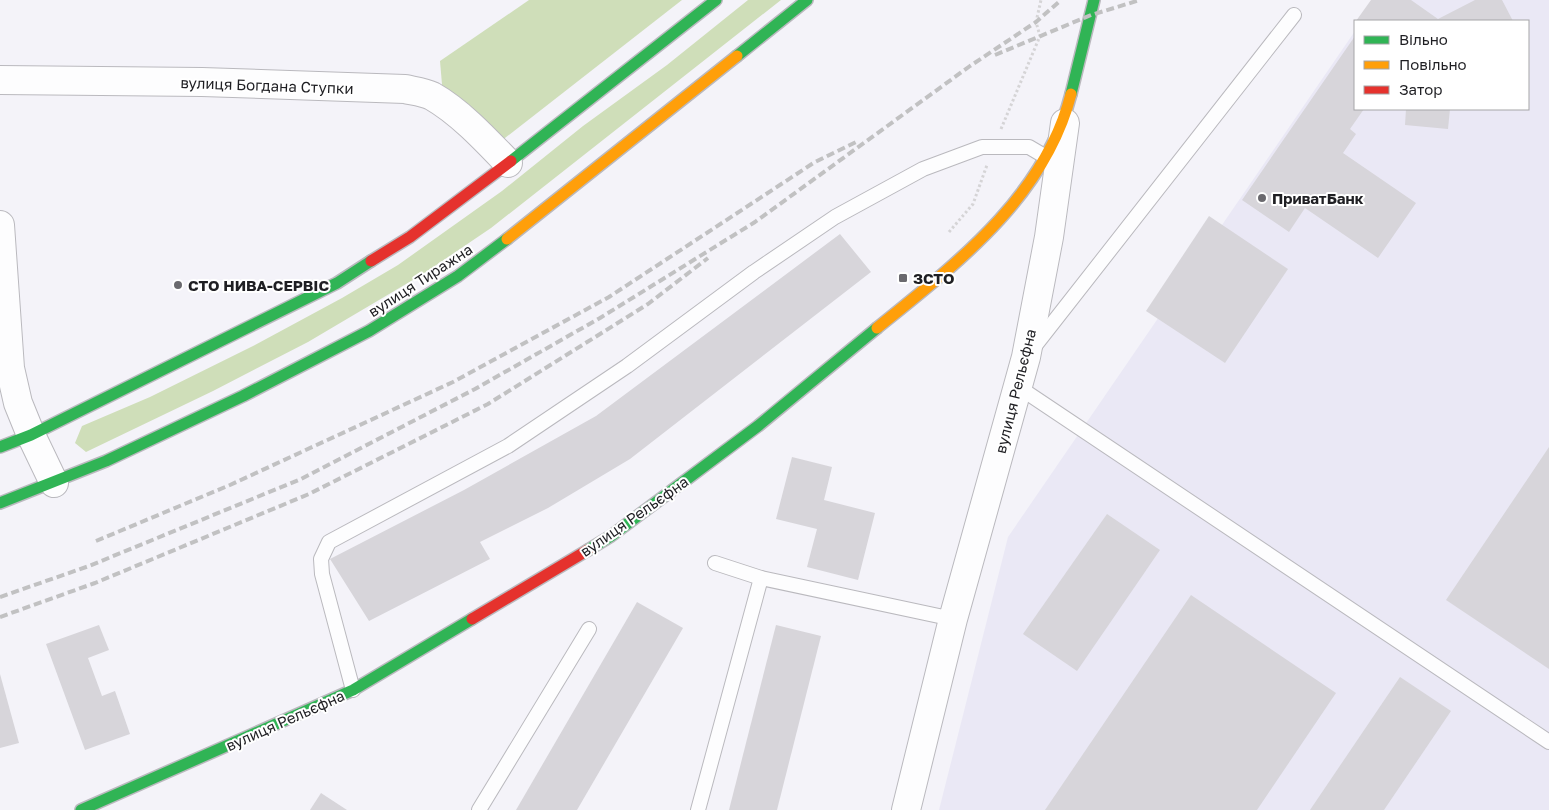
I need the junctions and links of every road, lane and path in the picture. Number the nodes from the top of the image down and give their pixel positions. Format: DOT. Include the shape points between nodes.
graph roads {
  1 [pos="716,0"];
  2 [pos="807,0"];
  3 [pos="1094,0"];
  4 [pos="1294,15"];
  5 [pos="0,80"];
  6 [pos="1066,112"];
  7 [pos="1046,157"];
  8 [pos="508,163"];
  9 [pos="0,225"];
  10 [pos="1026,358"];
  11 [pos="1018,386"];
  12 [pos="31,435"];
  13 [pos="0,447"];
  14 [pos="54,483"];
  15 [pos="0,503"];
  16 [pos="715,563"];
  17 [pos="761,578"];
  18 [pos="953,619"];
  19 [pos="589,629"];
  20 [pos="354,690"];
  21 [pos="1549,742"];
  22 [pos="81,810"];
  23 [pos="479,810"];
  24 [pos="698,810"];
  25 [pos="906,810"];
  1 -- 8 [label="main road"];
  2 -- 14 [label="main road, вулиця Тиражна" via="458,276 368,331 251,392"];
  3 -- 6 [label="main road, вулиця Рельєфна"];
  4 -- 10 [label="lane"];
  5 -- 8 [label="street, вулиця Богдана Ступки" via="405,89 430,95 472,128"];
  6 -- 7 [label="main road, вулиця Рельєфна"];
  6 -- 10 [label="street, вулиця Рельєфна" via="1050,237"];
  7 -- 20 [label="main road, вулиця Рельєфна" via="1011,207 970,251 758,426 611,536"];
  7 -- 20 [label="lane" via="1029,147 982,148 923,169 827,223 754,272 627,366 508,446 329,542 321,560 322,574"];
  8 -- 12 [label="main road" via="410,237 337,283"];
  9 -- 12 [label="street" via="10,368 18,403"];
  10 -- 11 [label="street, вулиця Рельєфна"];
  11 -- 18 [label="street, вулиця Рельєфна"];
  11 -- 21 [label="lane"];
  12 -- 13 [label="main road"];
  12 -- 14 [label="street"];
  14 -- 15 [label="main road, вулиця Тиражна"];
  16 -- 17 [label="lane"];
  17 -- 18 [label="lane"];
  17 -- 24 [label="lane"];
  18 -- 25 [label="street, вулиця Рельєфна"];
  19 -- 23 [label="lane"];
  20 -- 22 [label="main road, вулиця Рельєфна"];
}
